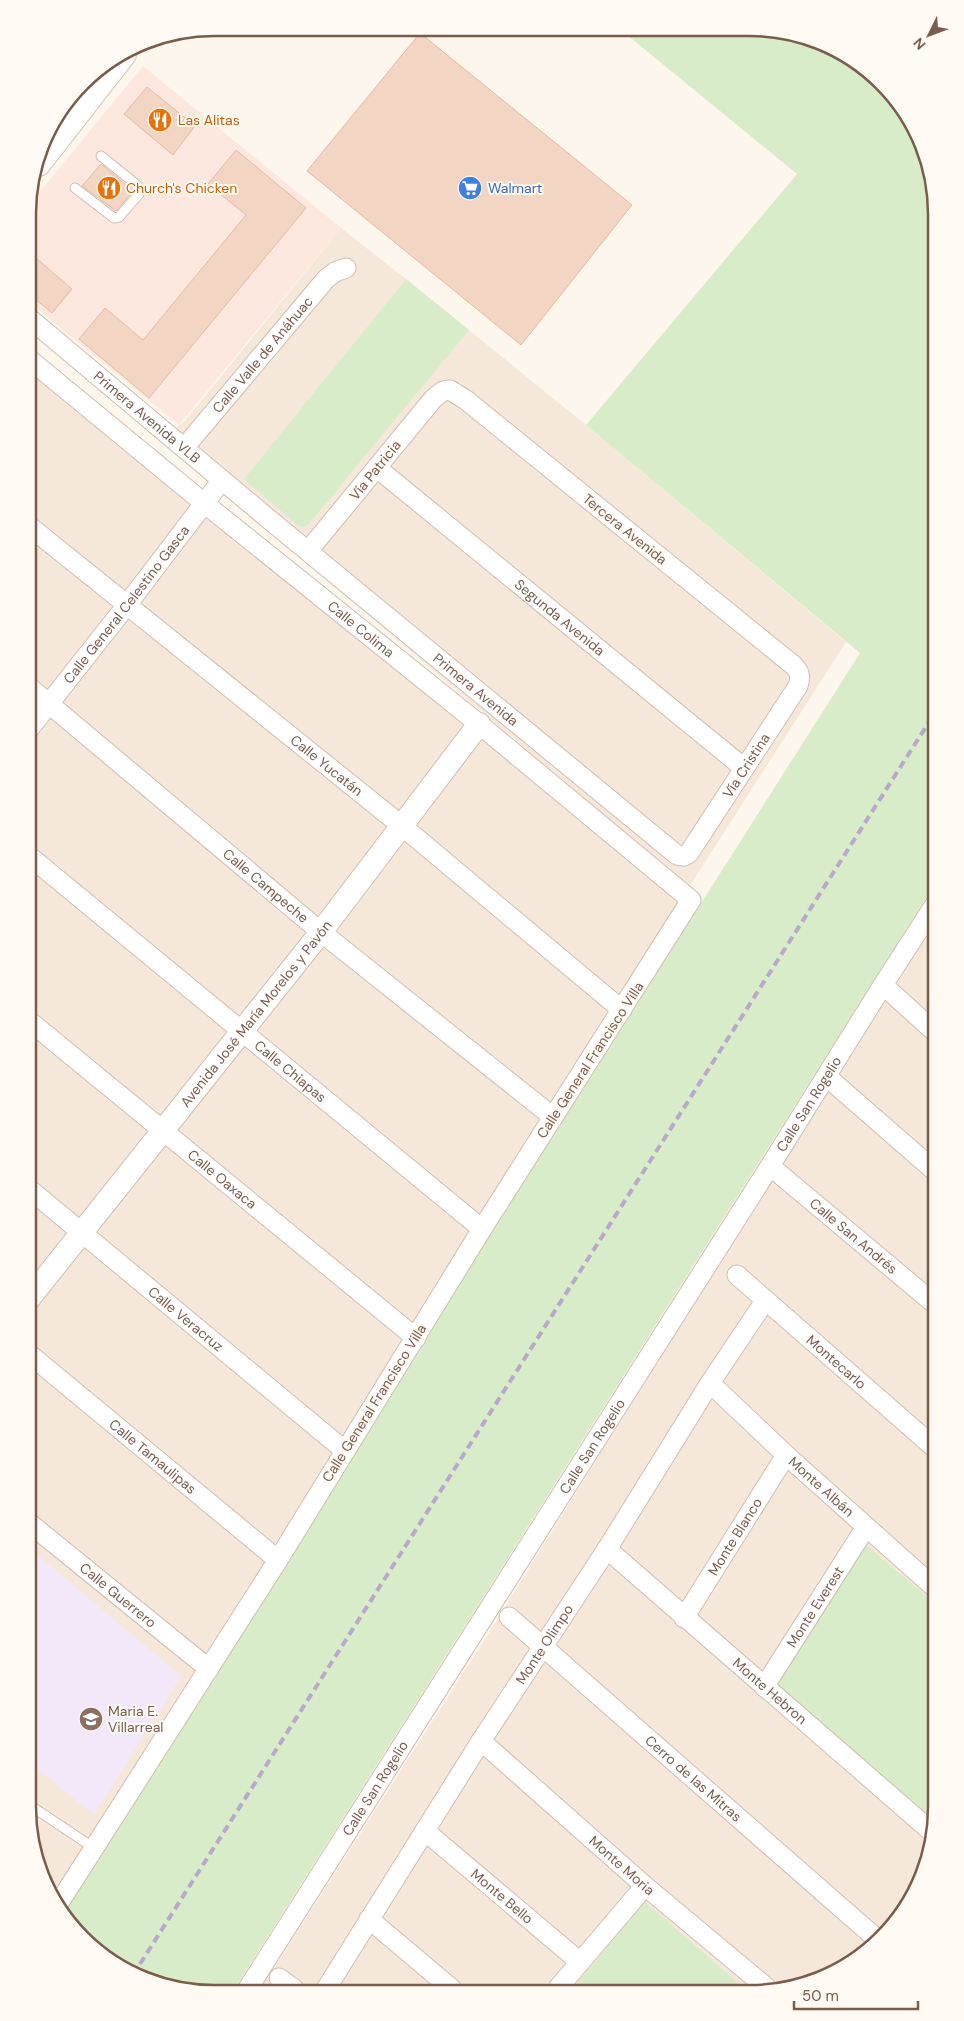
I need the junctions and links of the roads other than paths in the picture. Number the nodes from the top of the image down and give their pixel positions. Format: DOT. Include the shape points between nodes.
graph roads {
  1 [pos="112,69"];
  2 [pos="49,149"];
  3 [pos="101,156"];
  4 [pos="74,188"];
  5 [pos="346,268"];
  6 [pos="36,324"];
  7 [pos="36,365"];
  8 [pos="443,391"];
  9 [pos="184,448"];
  10 [pos="377,468"];
  11 [pos="222,480"];
  12 [pos="204,503"];
  13 [pos="265,516"];
  14 [pos="36,532"];
  15 [pos="308,551"];
  16 [pos="126,606"];
  17 [pos="801,677"];
  18 [pos="36,693"];
  19 [pos="49,704"];
  20 [pos="36,719"];
  21 [pos="479,724"];
  22 [pos="744,768"];
  23 [pos="402,826"];
  24 [pos="689,853"];
  25 [pos="36,862"];
  26 [pos="691,900"];
  27 [pos="928,915"];
  28 [pos="320,932"];
  29 [pos="882,985"];
  30 [pos="622,1010"];
  31 [pos="928,1026"];
  32 [pos="36,1027"];
  33 [pos="242,1030"];
  34 [pos="826,1076"];
  35 [pos="553,1117"];
  36 [pos="163,1130"];
  37 [pos="928,1165"];
  38 [pos="770,1166"];
  39 [pos="36,1195"];
  40 [pos="482,1229"];
  41 [pos="82,1233"];
  42 [pos="737,1275"];
  43 [pos="36,1290"];
  44 [pos="928,1298"];
  45 [pos="765,1301"];
  46 [pos="416,1338"];
  47 [pos="36,1360"];
  48 [pos="710,1383"];
  49 [pos="928,1442"];
  50 [pos="344,1450"];
  51 [pos="786,1454"];
  52 [pos="866,1526"];
  53 [pos="36,1528"];
  54 [pos="607,1549"];
  55 [pos="278,1560"];
  56 [pos="928,1582"];
  57 [pos="510,1617"];
  58 [pos="684,1618"];
  59 [pos="543,1646"];
  60 [pos="209,1669"];
  61 [pos="764,1687"];
  62 [pos="481,1741"];
  63 [pos="36,1810"];
  64 [pos="926,1827"];
  65 [pos="425,1832"];
  66 [pos="94,1848"];
  67 [pos="645,1886"];
  68 [pos="62,1899"];
  69 [pos="369,1918"];
  70 [pos="873,1936"];
  71 [pos="580,1962"];
  72 [pos="279,1978"];
  73 [pos="762,1984"];
  74 [pos="250,1985"];
  75 [pos="289,1985"];
  76 [pos="328,1985"];
  77 [pos="447,1985"];
  78 [pos="561,1985"];
  1 -- 2 [label="main road"];
  3 -- 4 [label="lane" via="140,190 119,218 114,218"];
  5 -- 9 [label="street, Calle Valle de Anáhuac" via="326,279"];
  6 -- 9 [label="street, Primera Avenida VLB"];
  7 -- 12 [label="street, Calle Colima"];
  8 -- 10 [label="street, Vía Patricia"];
  8 -- 17 [label="street, Tercera Avenida" via="450,390 474,406 793,664"];
  9 -- 11 [label="street, Primera Avenida VLB"];
  10 -- 15 [label="street, Vía Patricia"];
  10 -- 22 [label="street, Segunda Avenida"];
  11 -- 12 [label="street, Calle General Celestino Gasca"];
  11 -- 13 [label="street, Primera Avenida VLB"];
  12 -- 16 [label="street, Calle General Celestino Gasca"];
  12 -- 21 [label="street, Calle Colima"];
  13 -- 15 [label="street, Primera Avenida"];
  14 -- 16 [label="street, Calle Yucatán"];
  15 -- 24 [label="street, Primera Avenida" via="670,850 682,856"];
  16 -- 19 [label="street, Calle General Celestino Gasca"];
  16 -- 23 [label="street, Calle Yucatán"];
  17 -- 22 [label="street, Vía Cristina"];
  18 -- 19 [label="street, Calle Campeche"];
  19 -- 20 [label="street, Calle General Celestino Gasca"];
  19 -- 28 [label="street, Calle Campeche"];
  21 -- 23 [label="street, Avenida José María Morelos y Pavón"];
  21 -- 26 [label="street, Calle Colima"];
  22 -- 24 [label="street, Vía Cristina"];
  23 -- 28 [label="street, Avenida José María Morelos y Pavón"];
  23 -- 30 [label="street, Calle Yucatán"];
  25 -- 33 [label="street, Calle Chiapas"];
  26 -- 30 [label="street, Calle General Francisco Villa"];
  27 -- 29 [label="street, Calle San Rogelio"];
  28 -- 33 [label="street, Avenida José María Morelos y Pavón"];
  28 -- 35 [label="street, Calle Campeche"];
  29 -- 31 [label="street"];
  29 -- 34 [label="street, Calle San Rogelio"];
  30 -- 35 [label="street, Calle General Francisco Villa"];
  32 -- 36 [label="street, Calle Oaxaca"];
  33 -- 36 [label="street, Avenida José María Morelos y Pavón"];
  33 -- 40 [label="street, Calle Chiapas"];
  34 -- 37 [label="street"];
  34 -- 38 [label="street, Calle San Rogelio"];
  35 -- 40 [label="street, Calle General Francisco Villa"];
  36 -- 41 [label="street, Avenida José María Morelos y Pavón"];
  36 -- 46 [label="street, Calle Oaxaca"];
  38 -- 44 [label="street, Calle San Andrés"];
  38 -- 74 [label="street, Calle San Rogelio"];
  39 -- 41 [label="street, Calle Veracruz"];
  40 -- 46 [label="street, Calle General Francisco Villa"];
  41 -- 43 [label="street, Avenida José María Morelos y Pavón"];
  41 -- 50 [label="street, Calle Veracruz"];
  42 -- 45 [label="street, Montecarlo"];
  45 -- 48 [label="street, Monte Olimpo"];
  45 -- 49 [label="street, Montecarlo"];
  46 -- 50 [label="street, Calle General Francisco Villa"];
  47 -- 55 [label="street, Calle Tamaulipas"];
  48 -- 51 [label="street, Monte Albán"];
  48 -- 54 [label="street, Monte Olimpo"];
  50 -- 55 [label="street, Calle General Francisco Villa"];
  51 -- 52 [label="street, Monte Albán"];
  51 -- 58 [label="street, Monte Blanco"];
  52 -- 56 [label="street, Monte Albán"];
  52 -- 61 [label="street, Monte Everest"];
  53 -- 60 [label="street, Calle Guerrero"];
  54 -- 58 [label="street, Monte Hebron"];
  54 -- 59 [label="street, Monte Olimpo"];
  55 -- 60 [label="street, Calle General Francisco Villa"];
  57 -- 59 [label="street, Cerro de las Mitras"];
  58 -- 61 [label="street, Monte Hebron"];
  59 -- 62 [label="street, Monte Olimpo"];
  59 -- 70 [label="street, Cerro de las Mitras"];
  60 -- 66 [label="street, Calle General Francisco Villa"];
  61 -- 64 [label="street, Monte Hebron"];
  62 -- 65 [label="street, Monte Olimpo"];
  62 -- 67 [label="street, Monte Moria"];
  63 -- 66 [label="lane"];
  65 -- 69 [label="street, Monte Olimpo"];
  65 -- 71 [label="street, Monte Bello"];
  66 -- 68 [label="street, Calle General Francisco Villa"];
  67 -- 71 [label="street"];
  67 -- 73 [label="street, Monte Moria"];
  69 -- 76 [label="street, Monte Olimpo"];
  69 -- 77 [label="street"];
  71 -- 78 [label="street"];
  72 -- 75 [label="street"];
}
